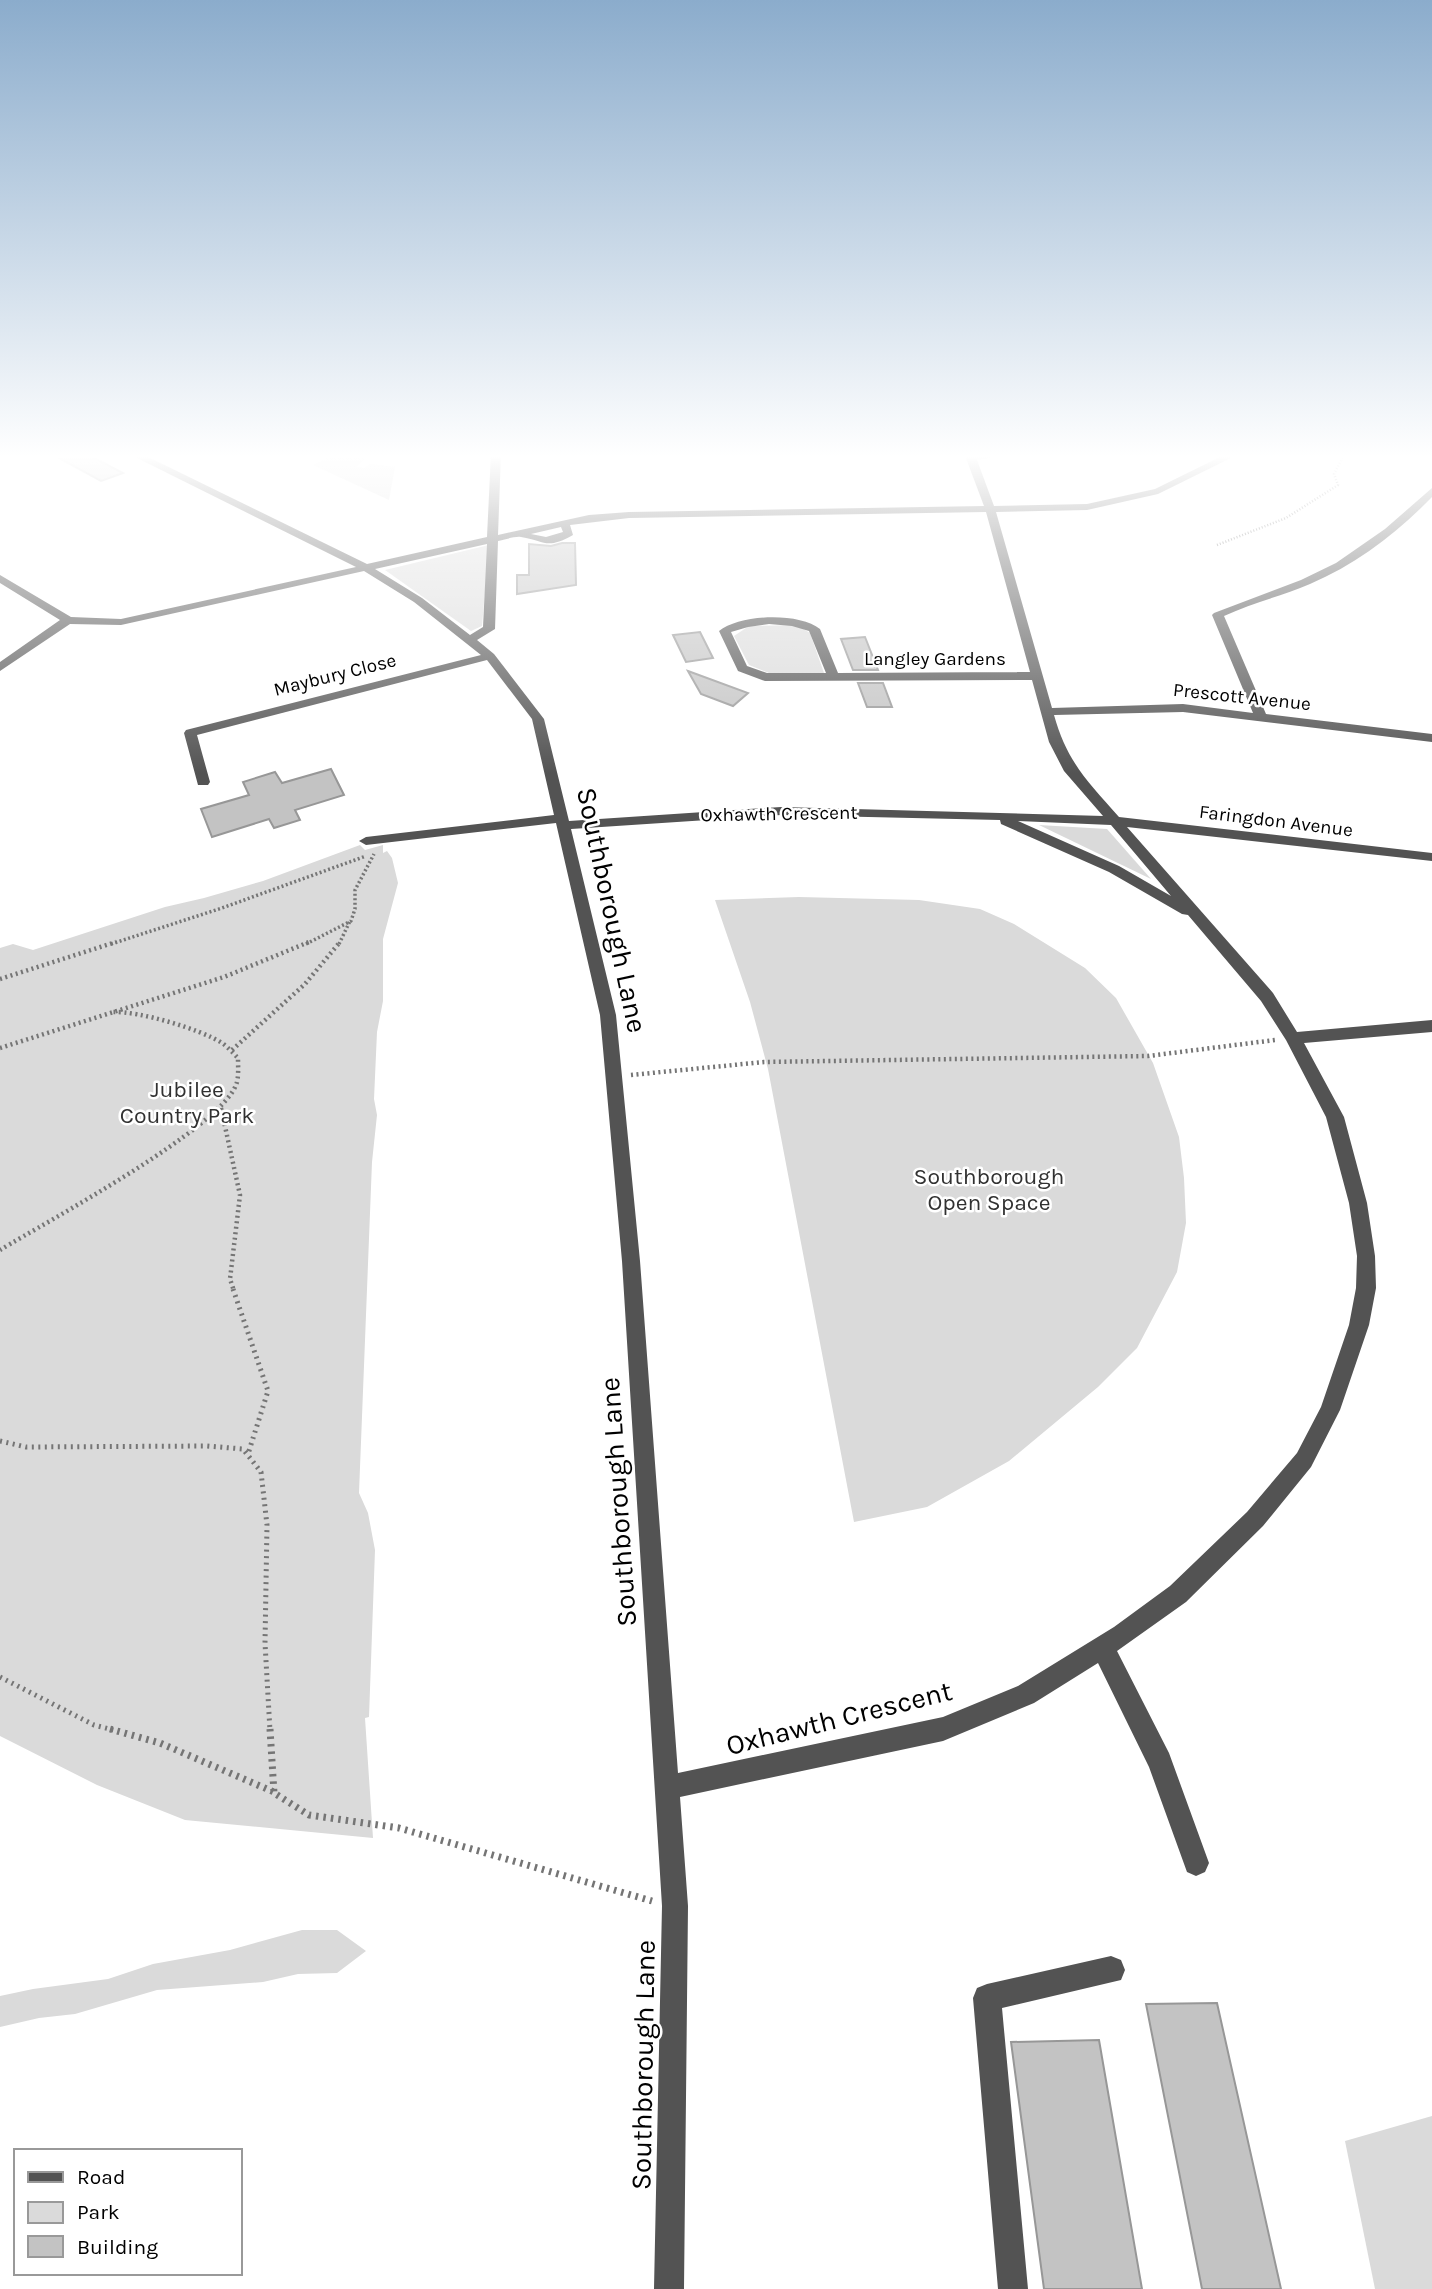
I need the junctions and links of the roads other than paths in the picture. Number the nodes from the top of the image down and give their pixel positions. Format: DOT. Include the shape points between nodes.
graph roads {
  1 [pos="350,560"];
  2 [pos="398,560"];
  3 [pos="492,560"];
  4 [pos="1004,560"];
  5 [pos="1347,560"];
  6 [pos="365,567"];
  7 [pos="0,578"];
  8 [pos="68,620"];
  9 [pos="471,639"];
  10 [pos="490,656"];
  11 [pos="0,667"];
  12 [pos="1035,676"];
  13 [pos="834,678"];
  14 [pos="1046,712"];
  15 [pos="1261,717"];
  16 [pos="1432,738"];
  17 [pos="204,782"];
  18 [pos="994,816"];
  19 [pos="1115,821"];
  20 [pos="563,822"];
  21 [pos="366,841"];
  22 [pos="1432,857"];
  23 [pos="1205,922"];
  24 [pos="1432,1026"];
  25 [pos="1293,1038"];
  26 [pos="1103,1648"];
  27 [pos="667,1786"];
  28 [pos="1196,1863"];
  29 [pos="1111,1970"];
  30 [pos="669,2289"];
  31 [pos="1013,2289"];
  1 -- 6 [label="street"];
  2 -- 6 [label="street"];
  3 -- 9 [label="street" via="489,629"];
  4 -- 12 [label="street"];
  5 -- 15 [label="street" via="1306,582 1218,615"];
  6 -- 8 [label="street" via="121,622"];
  6 -- 9 [label="street"];
  7 -- 8 [label="street"];
  8 -- 11 [label="street"];
  9 -- 10 [label="street"];
  10 -- 17 [label="street, Maybury Close" via="190,733"];
  10 -- 20 [label="street, Southborough Lane" via="538,719"];
  12 -- 13 [label="street, Langley Gardens"];
  12 -- 14 [label="street"];
  13 -- 13 [label="street, Langley Gardens" via="765,677 742,668 725,631 743,622 797,622 814,629"];
  14 -- 15 [label="street, Prescott Avenue" via="1183,708"];
  14 -- 19 [label="street" via="1069,768"];
  15 -- 16 [label="street, Prescott Avenue"];
  18 -- 19 [label="street, Oxhawth Crescent"];
  18 -- 20 [label="street, Oxhawth Crescent" via="781,811"];
  18 -- 23 [label="street, Oxhawth Crescent" via="1114,869"];
  19 -- 22 [label="street, Faringdon Avenue"];
  19 -- 23 [label="street, Oxhawth Crescent"];
  20 -- 21 [label="street, Oxhawth Crescent"];
  20 -- 27 [label="street, Southborough Lane" via="608,1015 632,1275"];
  23 -- 25 [label="street, Oxhawth Crescent" via="1268,997"];
  24 -- 25 [label="street"];
  25 -- 26 [label="street, Oxhawth Crescent" via="1335,1118 1359,1203 1366,1256 1360,1325 1330,1410 1304,1460 1255,1519 1178,1594"];
  26 -- 27 [label="street, Oxhawth Crescent" via="1026,1695 943,1728"];
  26 -- 28 [label="street" via="1160,1762"];
  27 -- 30 [label="street, Southborough Lane" via="675,1906"];
  29 -- 31 [label="street" via="986,1998"];
}
